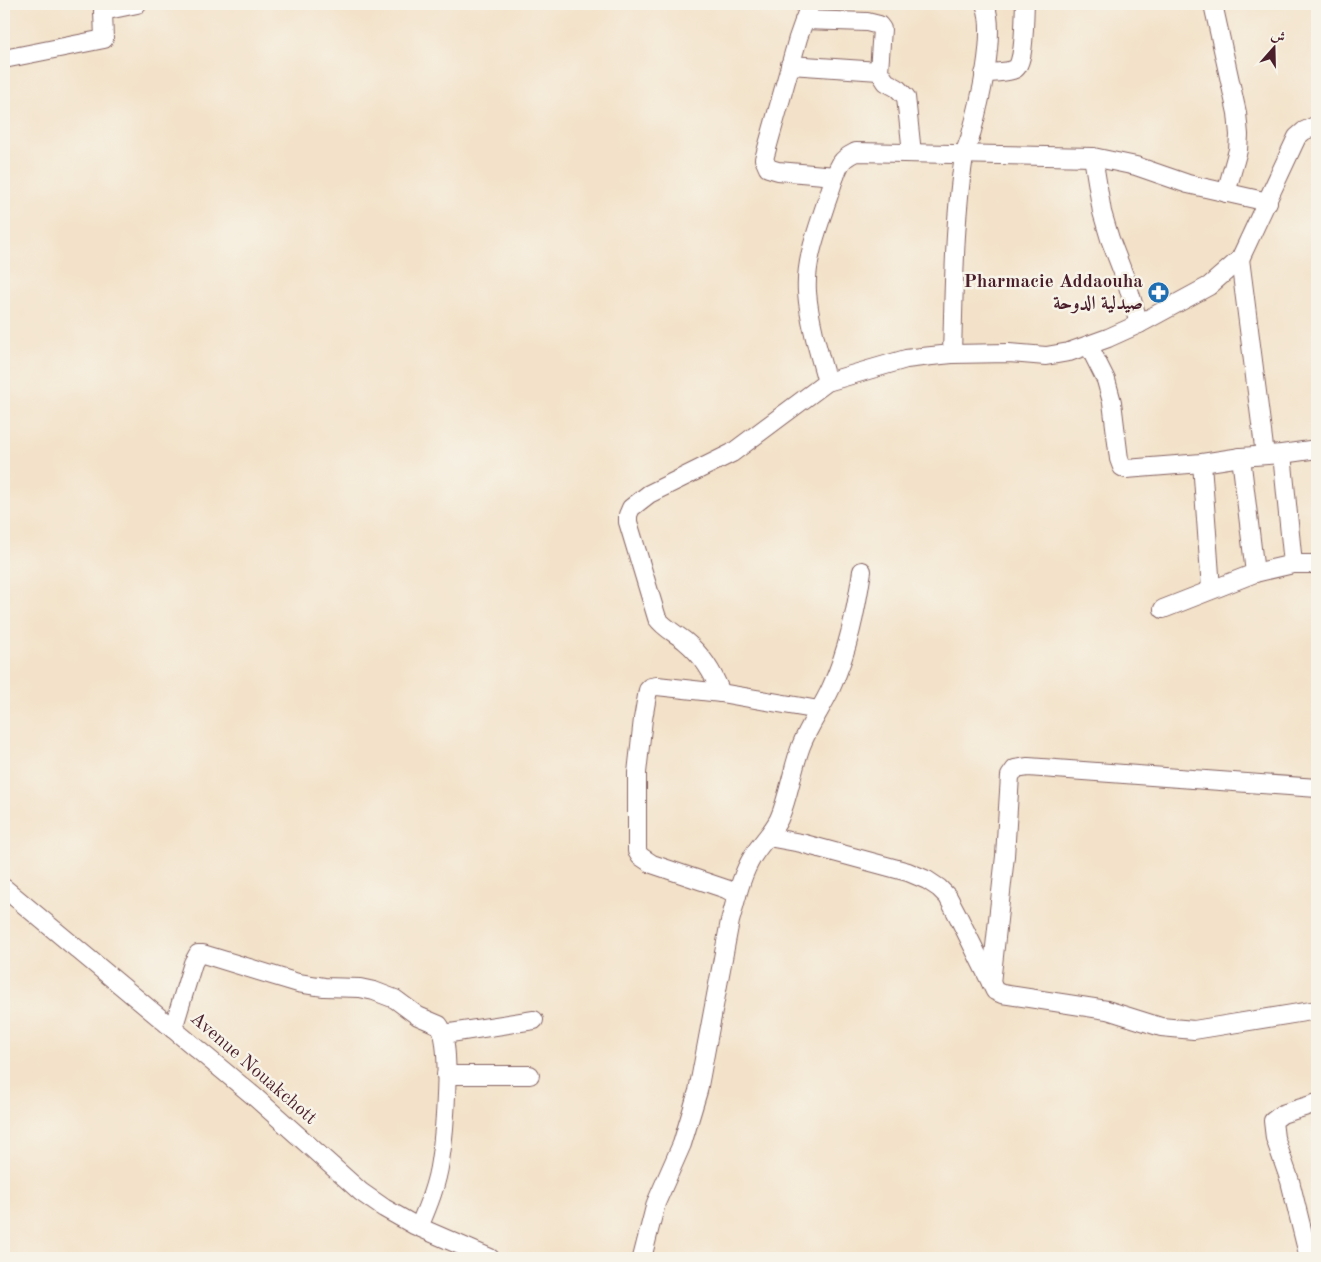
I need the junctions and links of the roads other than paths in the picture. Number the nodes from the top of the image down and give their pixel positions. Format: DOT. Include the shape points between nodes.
graph roads {
  1 [pos="137,4"];
  2 [pos="985,4"];
  3 [pos="1025,4"];
  4 [pos="1213,4"];
  5 [pos="807,12"];
  6 [pos="4,59"];
  7 [pos="790,65"];
  8 [pos="879,71"];
  9 [pos="984,74"];
  10 [pos="1317,126"];
  11 [pos="912,152"];
  12 [pos="965,155"];
  13 [pos="1093,157"];
  14 [pos="835,176"];
  15 [pos="1226,193"];
  16 [pos="1268,202"];
  17 [pos="1240,259"];
  18 [pos="1139,324"];
  19 [pos="1088,346"];
  20 [pos="952,354"];
  21 [pos="827,382"];
  22 [pos="1317,449"];
  23 [pos="1274,455"];
  24 [pos="1241,457"];
  25 [pos="1202,462"];
  26 [pos="1293,564"];
  27 [pos="1317,564"];
  28 [pos="862,571"];
  29 [pos="1255,573"];
  30 [pos="1211,589"];
  31 [pos="1163,609"];
  32 [pos="721,693"];
  33 [pos="818,710"];
  34 [pos="1317,788"];
  35 [pos="768,837"];
  36 [pos="4,888"];
  37 [pos="738,895"];
  38 [pos="990,983"];
  39 [pos="1317,1010"];
  40 [pos="534,1020"];
  41 [pos="173,1029"];
  42 [pos="444,1034"];
  43 [pos="446,1075"];
  44 [pos="530,1075"];
  45 [pos="1317,1103"];
  46 [pos="419,1227"];
  47 [pos="490,1258"];
  48 [pos="642,1258"];
  49 [pos="1309,1258"];
  1 -- 6 [label="street" via="103,11 104,39"];
  2 -- 9 [label="street" via="989,31"];
  3 -- 9 [label="street" via="1019,65 1015,69"];
  4 -- 15 [label="street" via="1239,135"];
  5 -- 7 [label="street"];
  5 -- 8 [label="street" via="879,25 882,29"];
  7 -- 8 [label="street"];
  7 -- 14 [label="street" via="765,164 778,171"];
  8 -- 11 [label="street" via="886,82 906,97"];
  9 -- 12 [label="street"];
  10 -- 16 [label="street" via="1297,137"];
  11 -- 12 [label="street"];
  11 -- 14 [label="street" via="856,152 848,156"];
  12 -- 13 [label="street"];
  12 -- 20 [label="street" via="956,245"];
  13 -- 15 [label="street" via="1136,166"];
  13 -- 18 [label="street" via="1102,212"];
  14 -- 21 [label="street" via="811,250 807,284"];
  15 -- 16 [label="street"];
  16 -- 17 [label="street"];
  17 -- 18 [label="street" via="1209,286"];
  17 -- 23 [label="street"];
  18 -- 19 [label="street"];
  19 -- 20 [label="street" via="1046,356"];
  19 -- 25 [label="street" via="1106,380 1122,467"];
  20 -- 21 [label="street" via="906,359"];
  21 -- 32 [label="street" via="732,453 649,494 628,514 657,618 703,660 712,671"];
  22 -- 23 [label="street"];
  23 -- 24 [label="street"];
  23 -- 26 [label="street"];
  24 -- 25 [label="street"];
  24 -- 29 [label="street"];
  25 -- 30 [label="street"];
  26 -- 27 [label="street"];
  26 -- 29 [label="street"];
  28 -- 33 [label="street" via="855,616 844,655"];
  29 -- 30 [label="street"];
  30 -- 31 [label="street"];
  32 -- 33 [label="street"];
  32 -- 37 [label="street" via="656,686 648,690 638,757 636,842 640,856 652,864"];
  33 -- 35 [label="street" via="800,748 779,818"];
  34 -- 38 [label="street" via="1028,766 1015,769 1010,776 1005,856"];
  35 -- 37 [label="street" via="753,856"];
  35 -- 38 [label="street" via="801,843 927,880 948,897"];
  36 -- 41 [label="street, Avenue Nouakchott"];
  37 -- 48 [label="street" via="698,1091 682,1144 656,1204"];
  38 -- 39 [label="street" via="995,991 1002,994 1107,1010 1176,1029 1194,1030"];
  40 -- 42 [label="street"];
  41 -- 42 [label="street" via="193,963 198,954 203,954 298,983 360,988 383,994 439,1025"];
  41 -- 46 [label="street, Avenue Nouakchott" via="361,1192"];
  42 -- 43 [label="street"];
  43 -- 44 [label="street"];
  43 -- 46 [label="street" via="440,1163"];
  45 -- 49 [label="street" via="1282,1114 1273,1121"];
  46 -- 47 [label="street, Avenue Nouakchott"];
}
